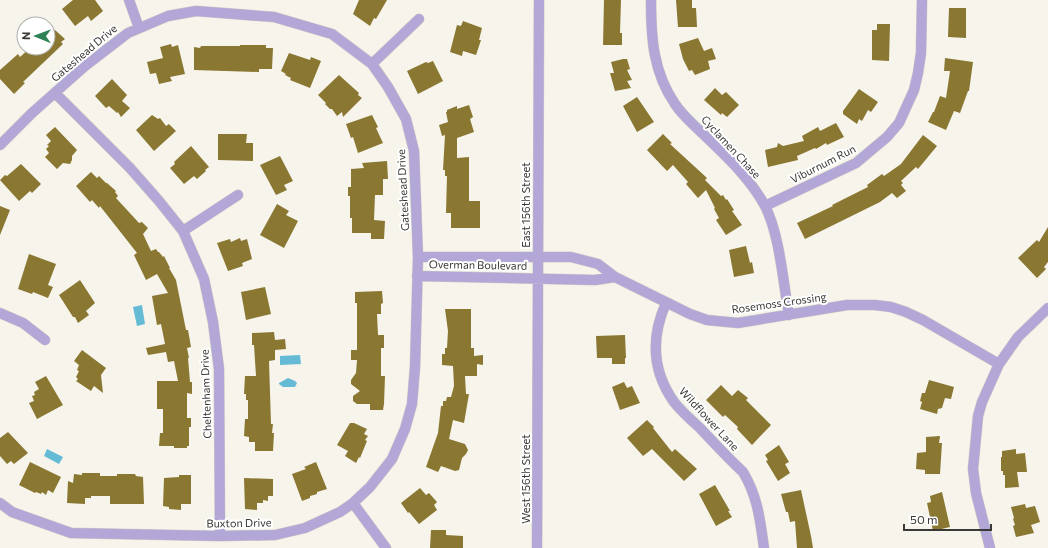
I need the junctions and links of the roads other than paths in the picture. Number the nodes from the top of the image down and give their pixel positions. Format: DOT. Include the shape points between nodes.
graph roads {
  1 [pos="129,0"];
  2 [pos="539,0"];
  3 [pos="651,0"];
  4 [pos="922,0"];
  5 [pos="419,19"];
  6 [pos="139,28"];
  7 [pos="372,64"];
  8 [pos="54,93"];
  9 [pos="0,145"];
  10 [pos="238,195"];
  11 [pos="765,206"];
  12 [pos="183,231"];
  13 [pos="418,256"];
  14 [pos="538,257"];
  15 [pos="417,276"];
  16 [pos="615,277"];
  17 [pos="538,278"];
  18 [pos="666,303"];
  19 [pos="1048,308"];
  20 [pos="0,313"];
  21 [pos="789,315"];
  22 [pos="45,340"];
  23 [pos="999,364"];
  24 [pos="538,410"];
  25 [pos="0,503"];
  26 [pos="353,503"];
  27 [pos="220,536"];
  28 [pos="386,548"];
  29 [pos="537,548"];
  30 [pos="764,548"];
  31 [pos="990,548"];
  1 -- 6 [label="street"];
  2 -- 14 [label="street, East 156th Street"];
  3 -- 11 [label="street, Cyclamen Chase" via="655,60 675,104 733,163"];
  4 -- 11 [label="street, Viburnum Run" via="918,73 914,90 899,123 887,137 856,163"];
  5 -- 7 [label="street"];
  6 -- 7 [label="street, Gateshead Drive" via="168,16 196,10 274,17 332,34"];
  6 -- 8 [label="street, Gateshead Drive" via="128,33"];
  7 -- 13 [label="street, Gateshead Drive" via="406,119 414,150"];
  8 -- 9 [label="street, Gateshead Drive"];
  8 -- 12 [label="street, Cheltenham Drive" via="130,168"];
  10 -- 12 [label="street"];
  11 -- 21 [label="street, Cyclamen Chase" via="776,236"];
  12 -- 27 [label="street, Cheltenham Drive" via="204,279 219,369"];
  13 -- 14 [label="street, Rosemoss Crossing"];
  13 -- 15 [label="street, Gateshead Drive"];
  14 -- 16 [label="street, Rosemoss Crossing" via="571,257 598,264"];
  14 -- 17 [label="street, East 156th Street"];
  15 -- 17 [label="street, Overman Boulevard"];
  15 -- 26 [label="street, Buxton Drive" via="415,368 412,404 405,429 392,459 370,487"];
  16 -- 17 [label="street, Overman Boulevard" via="595,280"];
  16 -- 18 [label="street, Rosemoss Crossing"];
  17 -- 24 [label="street, East 156th Street"];
  18 -- 21 [label="street, Rosemoss Crossing" via="707,320 723,322 738,323"];
  18 -- 30 [label="street, Wildflower Lane" via="660,316 655,340 656,359 665,388 675,403 743,472 760,514"];
  19 -- 23 [label="street" via="1018,338"];
  20 -- 22 [label="street" via="24,323"];
  21 -- 23 [label="street, Rosemoss Crossing" via="847,305 891,307 923,320"];
  23 -- 31 [label="street" via="978,416 973,469 976,493"];
  24 -- 29 [label="street, West 156th Street"];
  25 -- 27 [label="street, Buxton Drive" via="12,512 71,533"];
  26 -- 27 [label="street, Buxton Drive" via="340,512 304,528 274,535"];
  26 -- 28 [label="street"];
}
